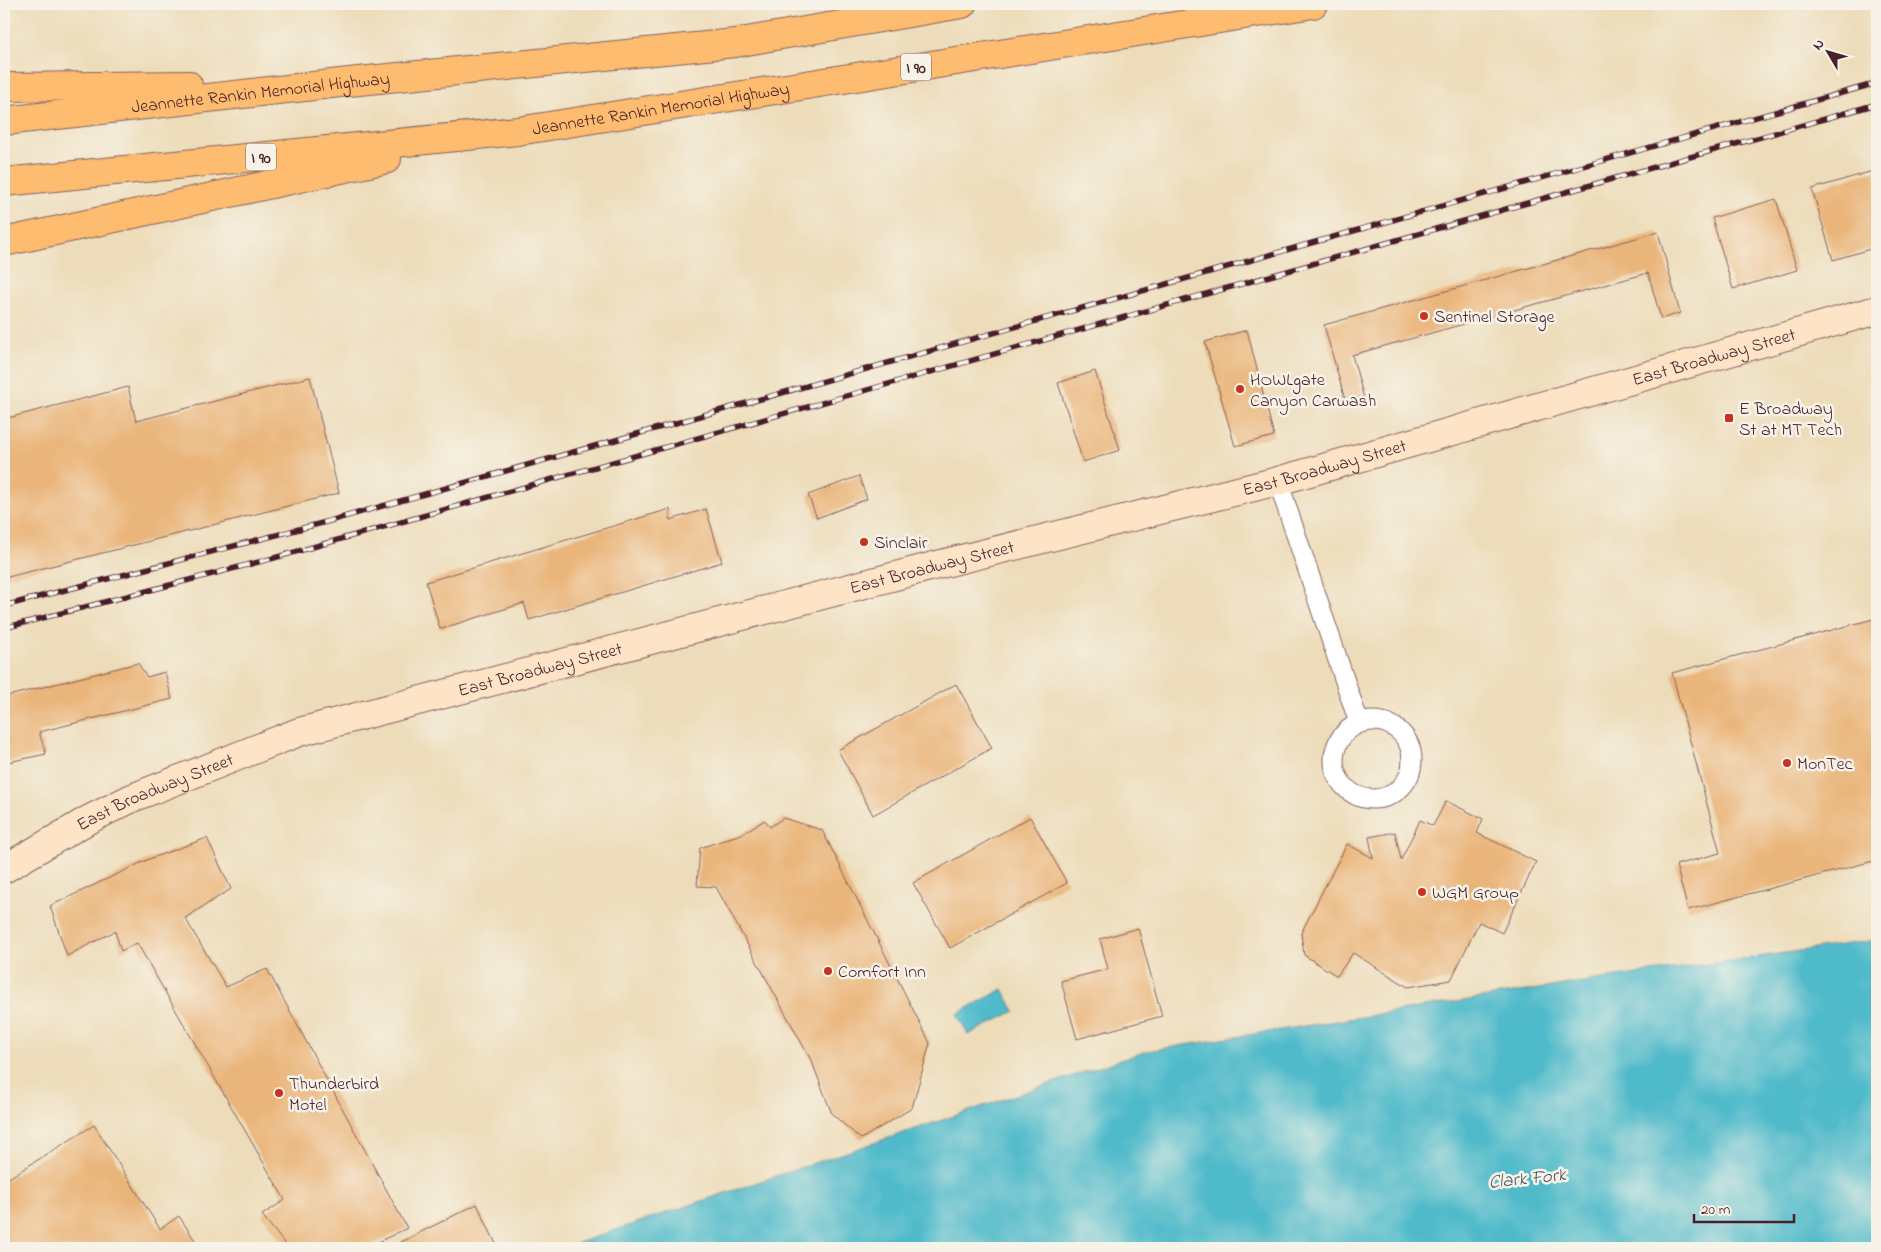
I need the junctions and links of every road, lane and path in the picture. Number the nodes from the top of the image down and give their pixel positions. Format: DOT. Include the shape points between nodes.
graph roads {
  1 [pos="962,4"];
  2 [pos="1313,4"];
  3 [pos="349,82"];
  4 [pos="4,87"];
  5 [pos="4,121"];
  6 [pos="518,131"];
  7 [pos="4,182"];
  8 [pos="4,242"];
  9 [pos="1877,310"];
  10 [pos="1278,481"];
  11 [pos="1359,723"];
  12 [pos="4,869"];
  1 -- 3 [label="highway, Jeannette Rankin Memorial Highway" via="735,44"];
  2 -- 6 [label="highway, Jeannette Rankin Memorial Highway / I 90"];
  3 -- 4 [label="highway"];
  3 -- 5 [label="highway, Jeannette Rankin Memorial Highway"];
  6 -- 7 [label="highway, Jeannette Rankin Memorial Highway / I 90"];
  6 -- 8 [label="highway"];
  9 -- 10 [label="main road, East Broadway Street"];
  10 -- 11 [label="lane"];
  10 -- 12 [label="main road, East Broadway Street" via="944,563 299,732 132,798"];
  11 -- 11 [label="lane" via="1386,723 1407,740 1412,766 1407,779 1387,797 1362,798 1342,785 1336,774 1333,762 1337,744 1348,729"];
}
